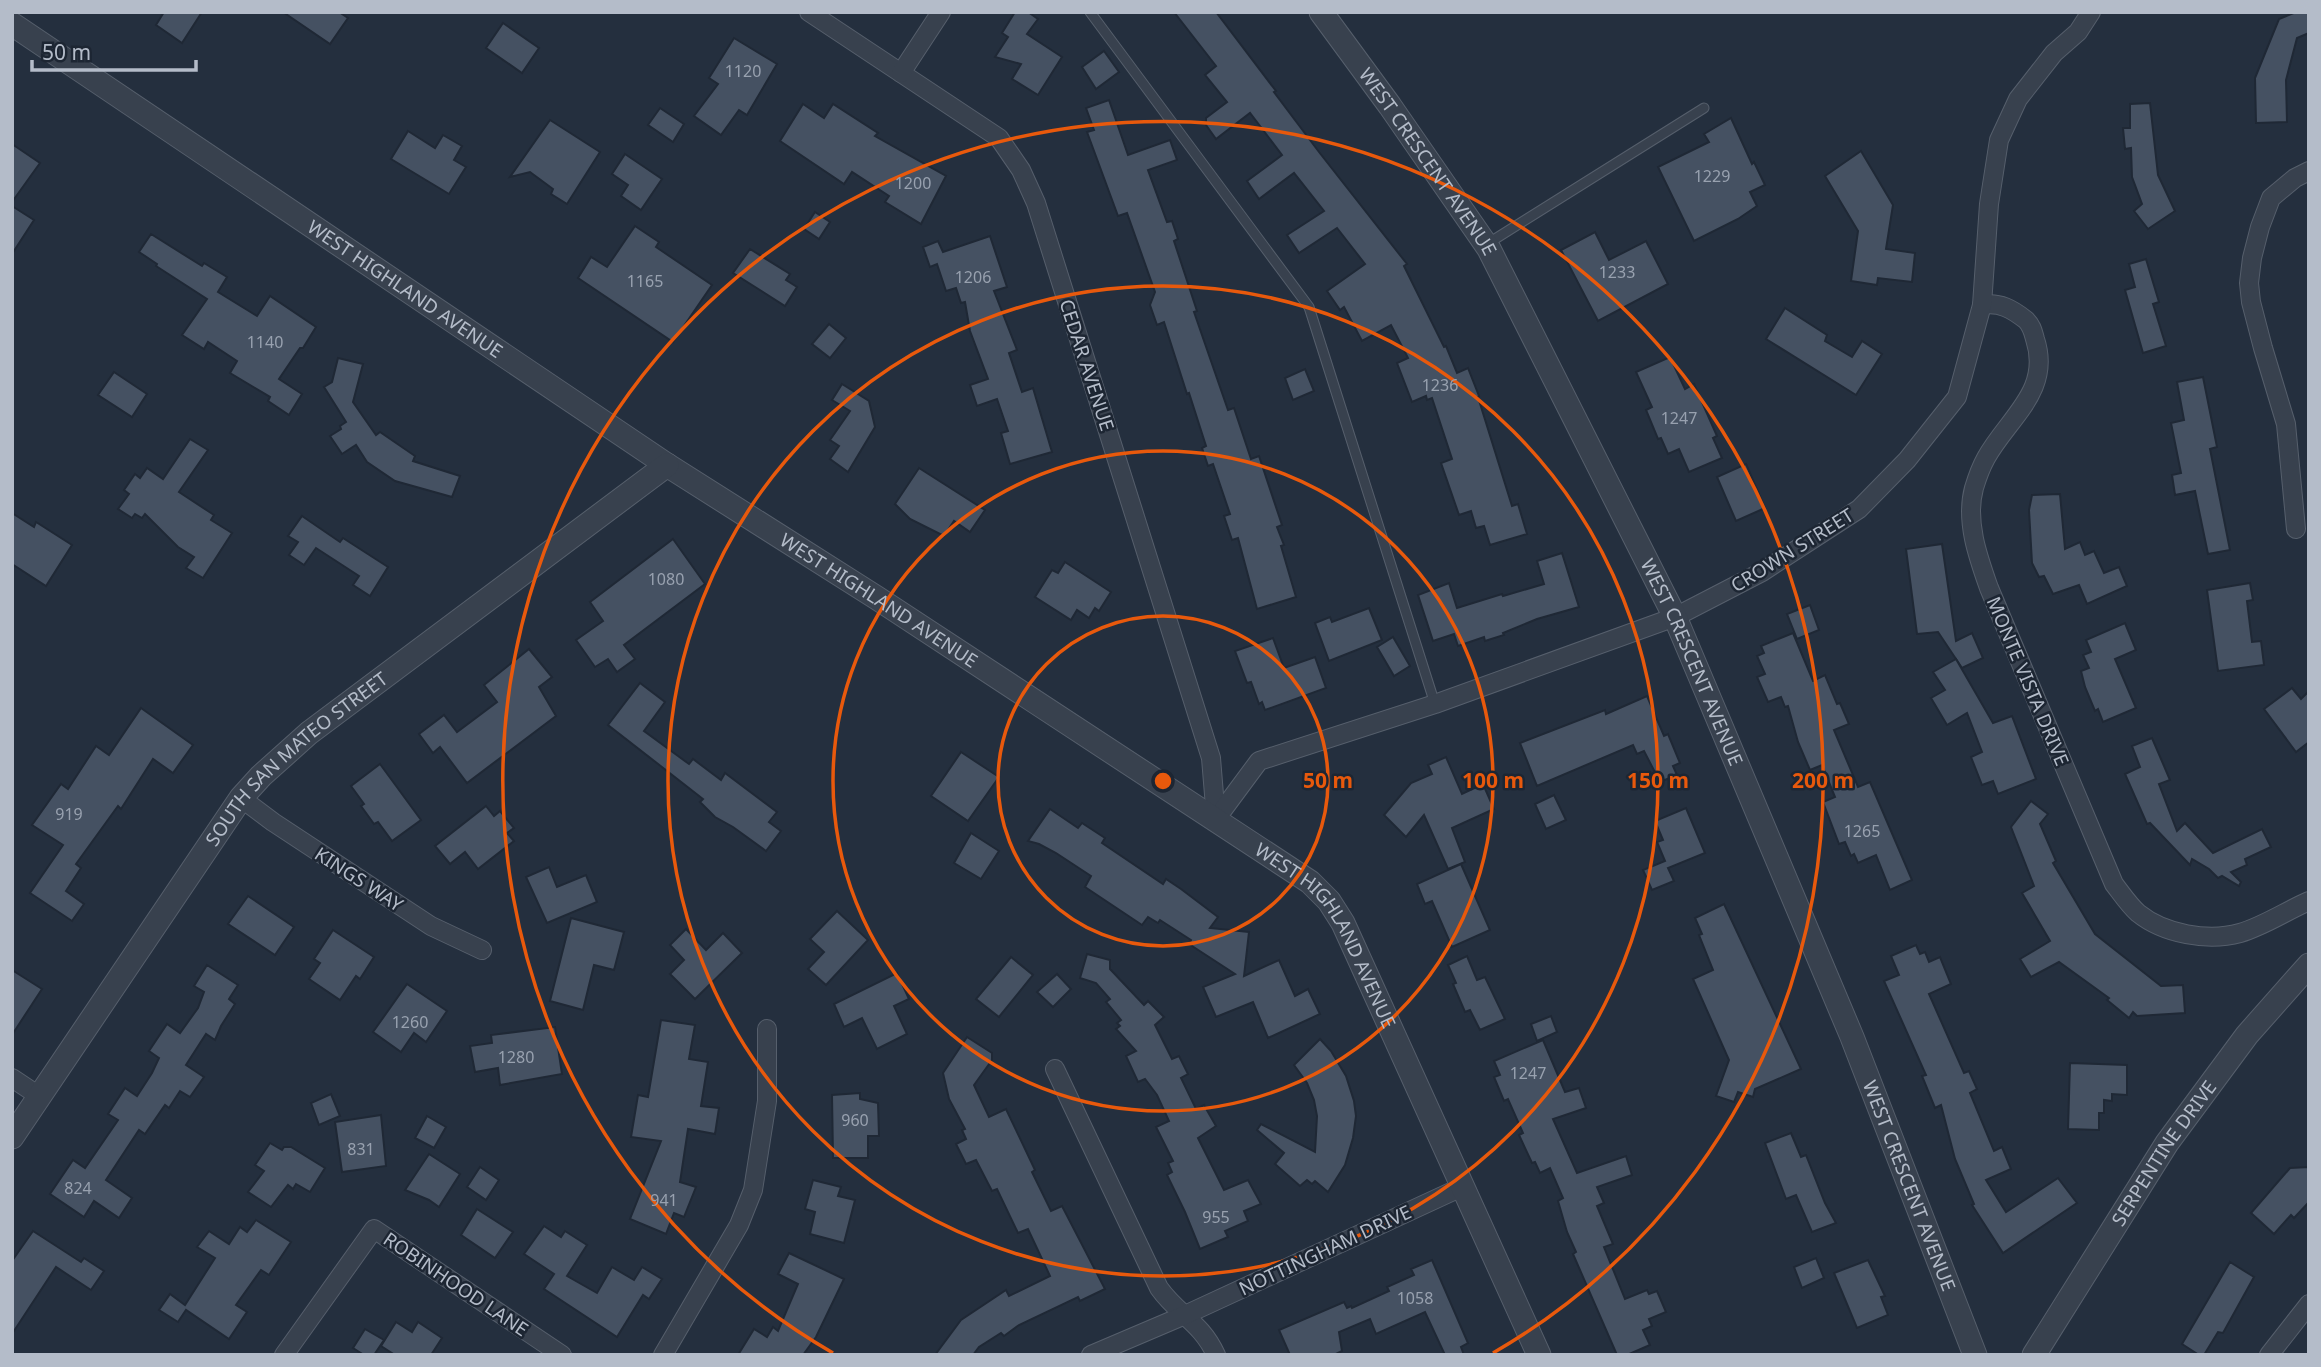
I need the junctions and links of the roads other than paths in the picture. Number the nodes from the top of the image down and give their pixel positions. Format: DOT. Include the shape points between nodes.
graph roads {
  1 [pos="809,12"];
  2 [pos="941,12"];
  3 [pos="1090,12"];
  4 [pos="1321,12"];
  5 [pos="2091,12"];
  6 [pos="12,24"];
  7 [pos="901,73"];
  8 [pos="1704,108"];
  9 [pos="2309,170"];
  10 [pos="1486,245"];
  11 [pos="1982,305"];
  12 [pos="667,465"];
  13 [pos="2296,529"];
  14 [pos="1675,617"];
  15 [pos="1436,704"];
  16 [pos="241,798"];
  17 [pos="1216,819"];
  18 [pos="2309,901"];
  19 [pos="482,950"];
  20 [pos="2309,965"];
  21 [pos="767,1029"];
  22 [pos="1055,1069"];
  23 [pos="12,1078"];
  24 [pos="39,1096"];
  25 [pos="12,1137"];
  26 [pos="1464,1186"];
  27 [pos="2309,1304"];
  28 [pos="1185,1315"];
  29 [pos="284,1355"];
  30 [pos="562,1355"];
  31 [pos="663,1355"];
  32 [pos="1091,1355"];
  33 [pos="1216,1355"];
  34 [pos="1539,1355"];
  35 [pos="1975,1355"];
  36 [pos="2034,1355"];
  37 [pos="2269,1355"];
  1 -- 7 [label="street, CEDAR AVENUE"];
  2 -- 7 [label="street"];
  3 -- 15 [label="lane" via="1309,307"];
  4 -- 10 [label="street, WEST CRESCENT AVENUE"];
  5 -- 11 [label="street, CROWN STREET" via="2018,99 1999,140"];
  6 -- 12 [label="street, WEST HIGHLAND AVENUE"];
  7 -- 17 [label="street, CEDAR AVENUE" via="999,138 1036,203 1211,758"];
  8 -- 10 [label="lane"];
  9 -- 13 [label="street" via="2271,198 2249,283 2286,424"];
  10 -- 14 [label="street, WEST CRESCENT AVENUE"];
  11 -- 14 [label="street, CROWN STREET" via="1957,397 1907,460 1859,509 1762,572"];
  11 -- 18 [label="street, MONTE VISTA DRIVE" via="1995,303 2030,324 2039,350 2039,372 2032,394 1986,458 1973,490 1977,554 2114,884 2137,912 2154,922 2211,937 2241,933"];
  12 -- 16 [label="street, SOUTH SAN MATEO STREET" via="309,733"];
  12 -- 17 [label="street, WEST HIGHLAND AVENUE"];
  14 -- 15 [label="street, CROWN STREET"];
  14 -- 35 [label="street, WEST CRESCENT AVENUE" via="1852,1037"];
  15 -- 17 [label="street, CROWN STREET" via="1259,761"];
  16 -- 19 [label="street, KINGS WAY" via="431,926"];
  16 -- 24 [label="street, SOUTH SAN MATEO STREET"];
  17 -- 26 [label="street, WEST HIGHLAND AVENUE" via="1310,882 1329,901"];
  20 -- 36 [label="street, SERPENTINE DRIVE" via="2246,1035 2167,1143"];
  21 -- 31 [label="street" via="766,1101 753,1190 739,1225"];
  22 -- 28 [label="street" via="1159,1288"];
  23 -- 24 [label="street"];
  24 -- 25 [label="street, SOUTH SAN MATEO STREET"];
  26 -- 28 [label="street, NOTTINGHAM DRIVE"];
  26 -- 34 [label="street, WEST HIGHLAND AVENUE"];
  27 -- 37 [label="street"];
  28 -- 32 [label="street, NOTTINGHAM DRIVE"];
  28 -- 33 [label="street" via="1202,1330"];
  29 -- 30 [label="street, ROBINHOOD LANE" via="374,1230"];
}
